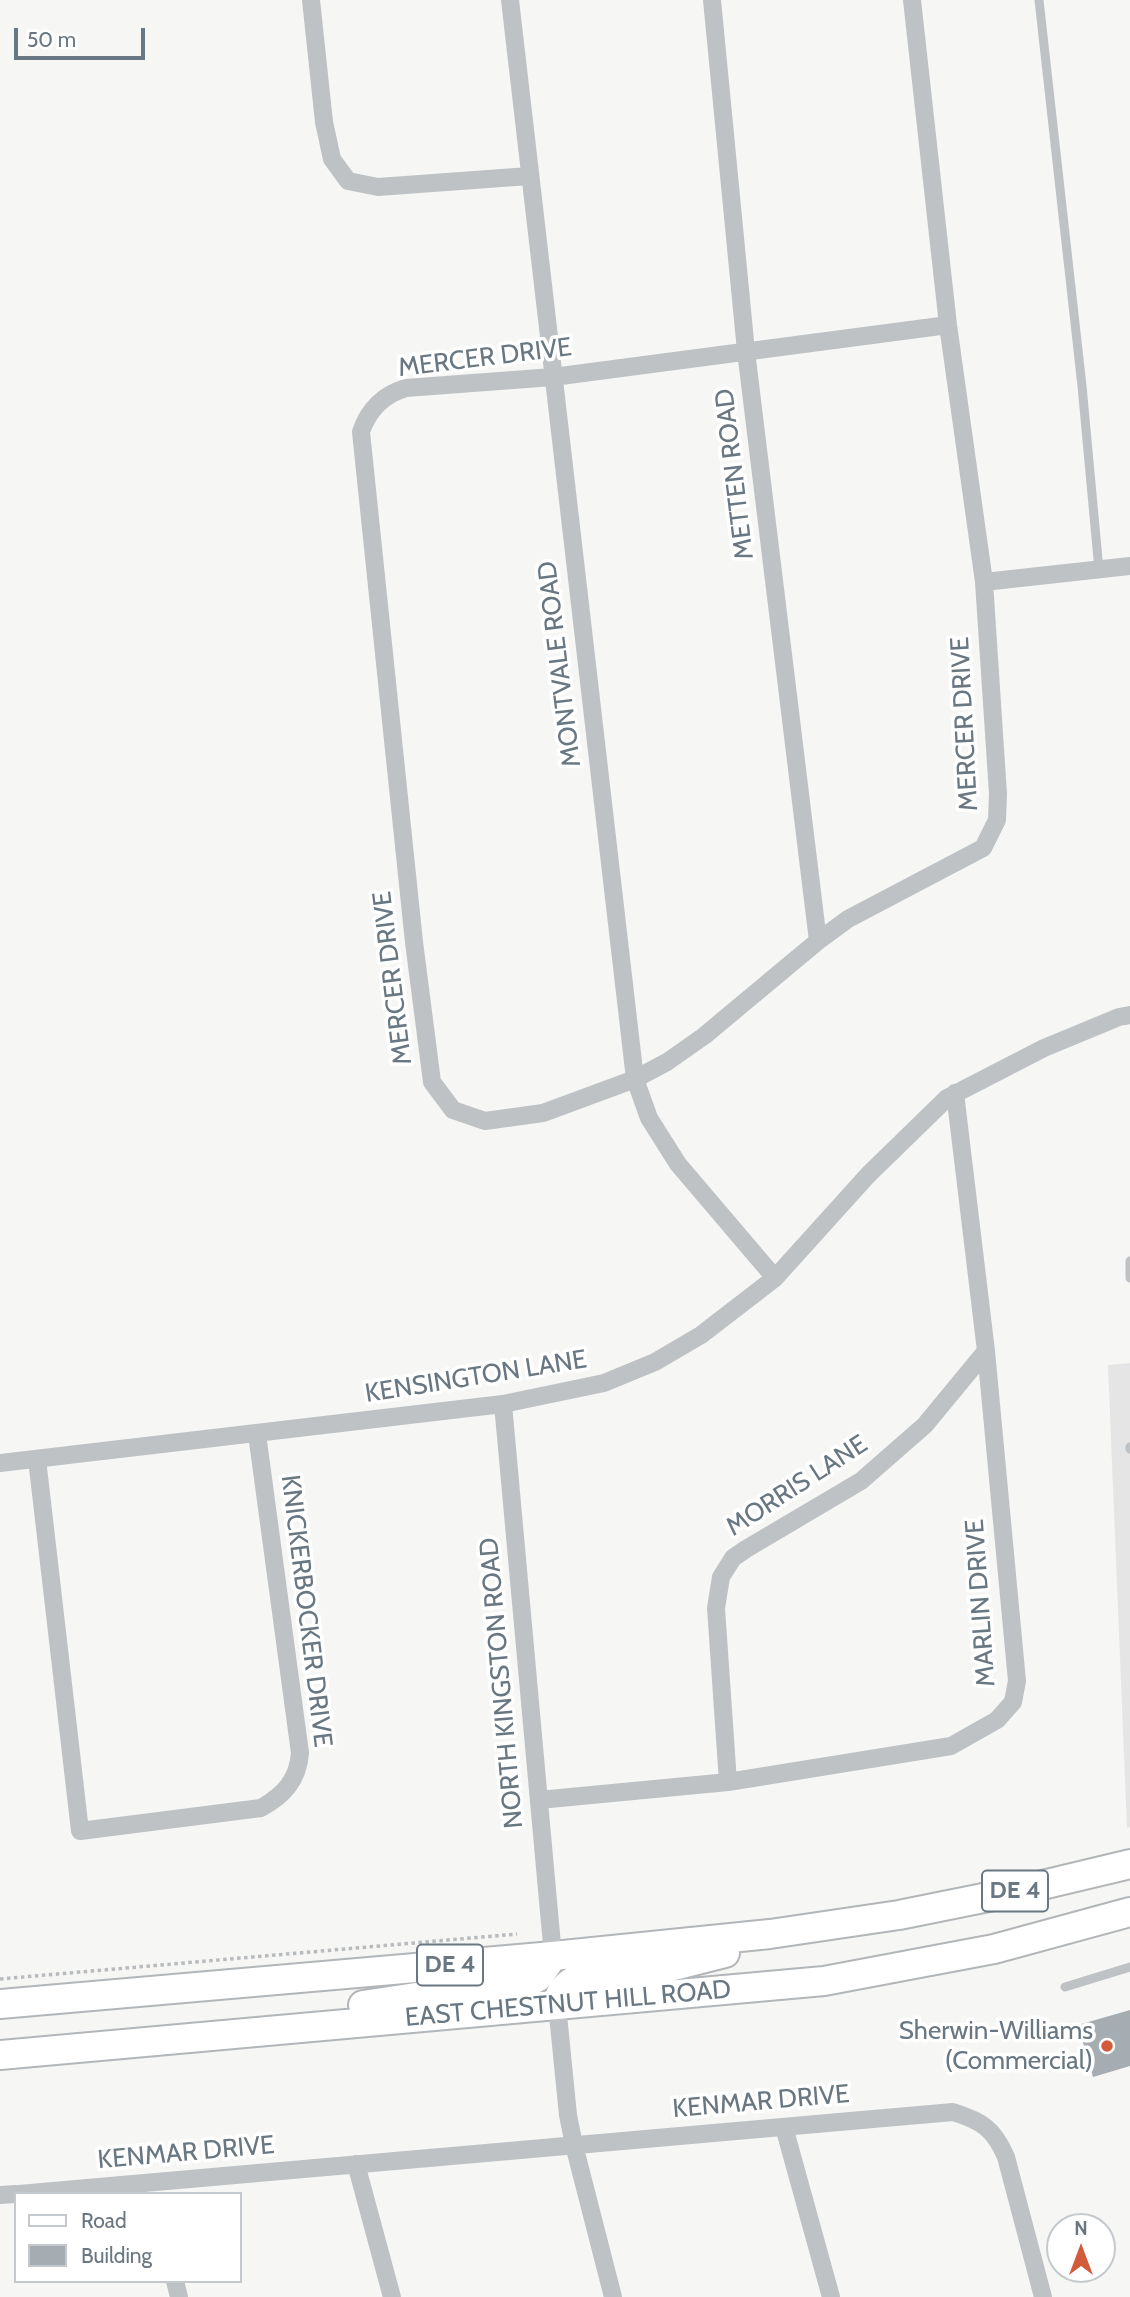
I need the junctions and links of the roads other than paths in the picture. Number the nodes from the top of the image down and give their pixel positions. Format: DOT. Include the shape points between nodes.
graph roads {
  1 [pos="310,0"];
  2 [pos="510,0"];
  3 [pos="712,0"];
  4 [pos="912,0"];
  5 [pos="1039,0"];
  6 [pos="529,176"];
  7 [pos="948,325"];
  8 [pos="747,351"];
  9 [pos="553,377"];
  10 [pos="1130,566"];
  11 [pos="1099,570"];
  12 [pos="984,582"];
  13 [pos="818,941"];
  14 [pos="1130,1014"];
  15 [pos="635,1079"];
  16 [pos="955,1093"];
  17 [pos="1130,1261"];
  18 [pos="775,1278"];
  19 [pos="1130,1278"];
  20 [pos="986,1352"];
  21 [pos="503,1404"];
  22 [pos="257,1434"];
  23 [pos="37,1458"];
  24 [pos="0,1463"];
  25 [pos="728,1783"];
  26 [pos="539,1800"];
  27 [pos="1130,1864"];
  28 [pos="1130,1912"];
  29 [pos="770,1934"];
  30 [pos="553,1956"];
  31 [pos="1130,1967"];
  32 [pos="1065,1987"];
  33 [pos="0,2004"];
  34 [pos="557,2006"];
  35 [pos="273,2030"];
  36 [pos="0,2055"];
  37 [pos="784,2127"];
  38 [pos="574,2145"];
  39 [pos="356,2164"];
  40 [pos="150,2188"];
  41 [pos="62,2192"];
  42 [pos="392,2297"];
  43 [pos="613,2297"];
  44 [pos="831,2297"];
  45 [pos="1043,2297"];
  1 -- 6 [label="street" via="324,121 332,159 348,181 378,187"];
  2 -- 6 [label="street, MONTVALE ROAD"];
  3 -- 8 [label="street, METTEN ROAD"];
  4 -- 7 [label="street, MERCER DRIVE"];
  5 -- 11 [label="lane"];
  6 -- 9 [label="street, MONTVALE ROAD"];
  7 -- 8 [label="street, MERCER DRIVE"];
  7 -- 12 [label="street, MERCER DRIVE"];
  8 -- 9 [label="street, MERCER DRIVE"];
  8 -- 13 [label="street, METTEN ROAD"];
  9 -- 15 [label="street, MONTVALE ROAD"];
  9 -- 15 [label="street, MERCER DRIVE" via="393,391 366,418 361,432 414,942 432,1082 453,1111 485,1121 543,1113"];
  10 -- 11 [label="street"];
  11 -- 12 [label="street"];
  12 -- 13 [label="street, MERCER DRIVE" via="997,820 984,848 848,919"];
  13 -- 15 [label="street, MERCER DRIVE" via="704,1036"];
  14 -- 16 [label="street, KENSINGTON LANE" via="1044,1048"];
  15 -- 18 [label="street, MONTVALE ROAD" via="649,1118 678,1164"];
  16 -- 18 [label="street, KENSINGTON LANE" via="868,1175"];
  16 -- 20 [label="street, MARLIN DRIVE"];
  17 -- 19 [label="lane"];
  18 -- 21 [label="street, KENSINGTON LANE" via="701,1335 655,1362 604,1382"];
  20 -- 25 [label="street, MORRIS LANE" via="925,1425 862,1481 746,1549 733,1558 721,1577 716,1608"];
  20 -- 25 [label="street, MARLIN DRIVE" via="1017,1681 1013,1702 997,1720 951,1746"];
  21 -- 22 [label="street, KENSINGTON LANE"];
  21 -- 26 [label="street, NORTH KINGSTON ROAD"];
  22 -- 23 [label="street, KENSINGTON LANE"];
  22 -- 23 [label="street, KNICKERBOCKER DRIVE" via="300,1754 296,1776 261,1808 80,1831"];
  23 -- 24 [label="street, KENSINGTON LANE"];
  25 -- 26 [label="street, MARLIN DRIVE"];
  26 -- 30 [label="street, NORTH KINGSTON ROAD"];
  27 -- 29 [label="main road, EAST CHESTNUT HILL ROAD / DE 4" via="912,1912"];
  28 -- 34 [label="main road, EAST CHESTNUT HILL ROAD / DE 4" via="994,1949 824,1981"];
  29 -- 30 [label="main road, EAST CHESTNUT HILL ROAD / DE 4"];
  29 -- 34 [label="main road" via="722,1955 575,1980 561,1992"];
  30 -- 33 [label="main road, EAST CHESTNUT HILL ROAD / DE 4"];
  30 -- 35 [label="main road" via="529,1982 354,2007"];
  31 -- 32 [label="lane"];
  34 -- 35 [label="main road, EAST CHESTNUT HILL ROAD / DE 4"];
  34 -- 38 [label="street"];
  35 -- 36 [label="main road, EAST CHESTNUT HILL ROAD / DE 4"];
  37 -- 38 [label="street, KENMAR DRIVE"];
  37 -- 44 [label="street"];
  37 -- 45 [label="street, KENMAR DRIVE" via="953,2112 986,2126 1006,2157"];
  38 -- 39 [label="street, KENMAR DRIVE"];
  38 -- 43 [label="street"];
  39 -- 40 [label="street, KENMAR DRIVE"];
  39 -- 42 [label="street"];
  40 -- 41 [label="street, KENMAR DRIVE"];
}
